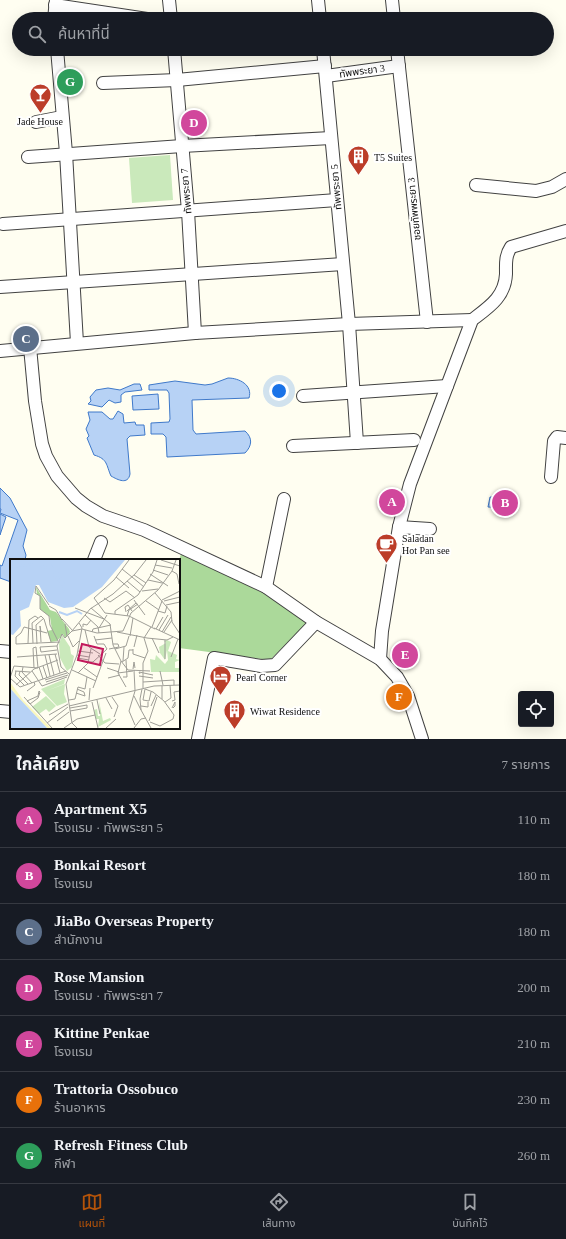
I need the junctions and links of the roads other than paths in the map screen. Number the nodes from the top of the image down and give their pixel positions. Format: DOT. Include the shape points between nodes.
graph roads {
  1 [pos="169,0"];
  2 [pos="318,0"];
  3 [pos="392,0"];
  4 [pos="55,3"];
  5 [pos="107,12"];
  6 [pos="170,12"];
  7 [pos="319,12"];
  8 [pos="393,12"];
  9 [pos="58,56"];
  10 [pos="175,56"];
  11 [pos="324,56"];
  12 [pos="398,56"];
  13 [pos="399,66"];
  14 [pos="325,71"];
  15 [pos="177,80"];
  16 [pos="103,83"];
  17 [pos="62,117"];
  18 [pos="36,122"];
  19 [pos="331,138"];
  20 [pos="182,146"];
  21 [pos="66,153"];
  22 [pos="28,157"];
  23 [pos="566,179"];
  24 [pos="476,185"];
  25 [pos="337,200"];
  26 [pos="188,211"];
  27 [pos="70,219"];
  28 [pos="2,224"];
  29 [pos="566,231"];
  30 [pos="343,264"];
  31 [pos="191,274"];
  32 [pos="73,283"];
  33 [pos="0,287"];
  34 [pos="472,320"];
  35 [pos="426,322"];
  36 [pos="348,324"];
  37 [pos="195,333"];
  38 [pos="77,343"];
  39 [pos="30,347"];
  40 [pos="0,351"];
  41 [pos="447,386"];
  42 [pos="353,392"];
  43 [pos="303,396"];
  44 [pos="566,438"];
  45 [pos="414,440"];
  46 [pos="356,443"];
  47 [pos="293,446"];
  48 [pos="551,477"];
  49 [pos="284,499"];
  50 [pos="399,527"];
  51 [pos="430,530"];
  52 [pos="101,542"];
  53 [pos="94,559"];
  54 [pos="266,587"];
  55 [pos="316,622"];
  56 [pos="0,651"];
  57 [pos="10,652"];
  58 [pos="380,659"];
  59 [pos="0,711"];
  60 [pos="10,712"];
  61 [pos="198,739"];
  62 [pos="422,739"];
  1 -- 6 [label="street"];
  2 -- 7 [label="street"];
  3 -- 8 [label="street"];
  4 -- 5 [label="street"];
  9 -- 17 [label="street"];
  10 -- 15 [label="street, ทัพพระยา 7"];
  11 -- 14 [label="street, ทัพพระยา 5"];
  12 -- 13 [label="street, ซอยทัพพระยา 3"];
  13 -- 14 [label="street, ทัพพระยา 3"];
  13 -- 35 [label="street, ซอยทัพพระยา 3"];
  14 -- 15 [label="street, ทัพพระยา 3"];
  14 -- 19 [label="street, ทัพพระยา 5"];
  15 -- 16 [label="street, ทัพพระยา 3"];
  15 -- 20 [label="street, ทัพพระยา 7"];
  17 -- 18 [label="street"];
  17 -- 21 [label="street"];
  19 -- 20 [label="street"];
  19 -- 25 [label="street, ทัพพระยา 5"];
  20 -- 21 [label="street"];
  20 -- 26 [label="street, ทัพพระยา 7"];
  21 -- 22 [label="street"];
  21 -- 27 [label="street"];
  23 -- 24 [label="street" via="552,187 536,191"];
  25 -- 26 [label="street"];
  25 -- 30 [label="street, ทัพพระยา 5"];
  26 -- 27 [label="street"];
  26 -- 31 [label="street, ทัพพระยา 7"];
  27 -- 28 [label="street"];
  27 -- 32 [label="street"];
  29 -- 34 [label="street" via="511,247 506,254 506,277 501,294 493,304"];
  30 -- 31 [label="street"];
  30 -- 36 [label="street, ทัพพระยา 5"];
  31 -- 32 [label="street"];
  31 -- 37 [label="street, ทัพพระยา 7"];
  32 -- 33 [label="street"];
  32 -- 38 [label="street"];
  34 -- 35 [label="street"];
  34 -- 41 [label="street"];
  35 -- 36 [label="street"];
  36 -- 37 [label="street"];
  36 -- 42 [label="street, ทัพพระยา 5"];
  37 -- 38 [label="street"];
  38 -- 39 [label="street"];
  39 -- 40 [label="street"];
  39 -- 54 [label="street" via="42,444 52,467 76,498 103,516 144,530"];
  41 -- 42 [label="street"];
  41 -- 50 [label="street" via="410,484"];
  42 -- 43 [label="street"];
  42 -- 46 [label="street, ทัพพระยา 5"];
  44 -- 48 [label="street" via="557,437 554,441"];
  45 -- 46 [label="street"];
  46 -- 47 [label="street"];
  49 -- 54 [label="street"];
  50 -- 51 [label="street"];
  50 -- 58 [label="street" via="382,631"];
  52 -- 53 [label="street"];
  54 -- 55 [label="street"];
  55 -- 58 [label="street"];
  55 -- 61 [label="street" via="274,665 261,666 214,658"];
  56 -- 57 [label="street"];
  58 -- 62 [label="street" via="397,677 408,696"];
  59 -- 60 [label="street"];
}
